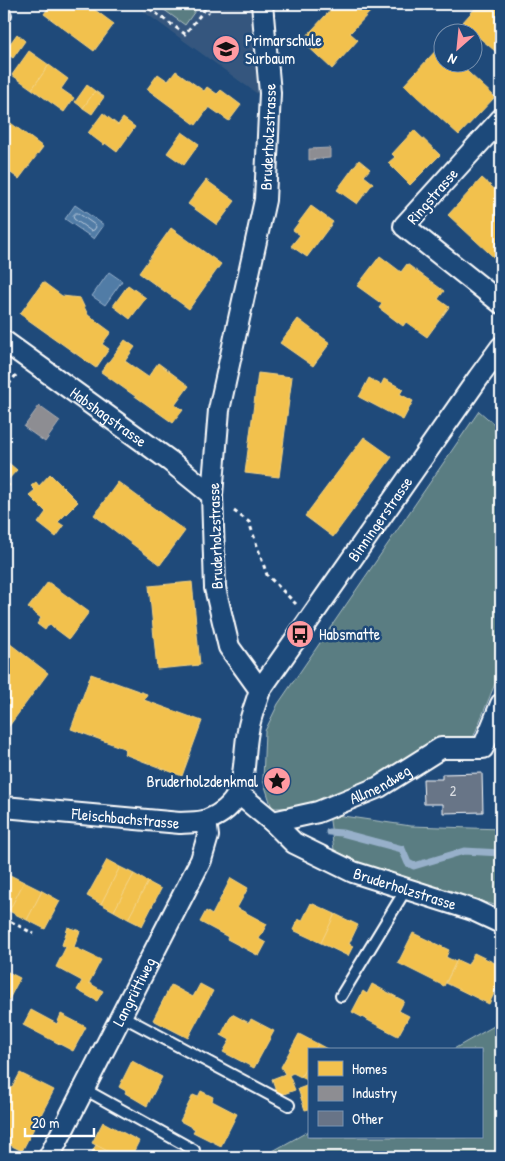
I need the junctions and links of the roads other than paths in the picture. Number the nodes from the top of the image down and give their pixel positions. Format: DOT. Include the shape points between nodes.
graph roads {
  1 [pos="262,4"];
  2 [pos="501,119"];
  3 [pos="501,303"];
  4 [pos="4,341"];
  5 [pos="501,347"];
  6 [pos="212,495"];
  7 [pos="260,690"];
  8 [pos="501,704"];
  9 [pos="239,794"];
  10 [pos="4,807"];
  11 [pos="206,821"];
  12 [pos="273,822"];
  13 [pos="406,889"];
  14 [pos="501,924"];
  15 [pos="341,996"];
  16 [pos="122,1016"];
  17 [pos="84,1089"];
  18 [pos="289,1105"];
  19 [pos="194,1150"];
  20 [pos="49,1157"];
  1 -- 6 [label="street, Bruderholzstrasse" via="270,93 265,200 219,410"];
  2 -- 3 [label="street, Ringstrasse" via="404,226"];
  4 -- 6 [label="street, Habshagstrasse"];
  5 -- 7 [label="street, Binningerstrasse"];
  6 -- 7 [label="street, Bruderholzstrasse" via="215,588 230,647"];
  7 -- 9 [label="street" via="248,731"];
  8 -- 12 [label="street, Allmendweg" via="483,748 441,748 379,787 318,812"];
  9 -- 11 [label="street, Fleischbachstrasse" via="225,810"];
  9 -- 12 [label="street, Bruderholzstrasse"];
  10 -- 11 [label="street, Fleischbachstrasse" via="180,823"];
  11 -- 16 [label="street, Langrüttiweg" via="208,836 202,860"];
  12 -- 13 [label="street, Bruderholzstrasse" via="294,843 353,872"];
  13 -- 14 [label="street, Bruderholzstrasse" via="473,910"];
  13 -- 15 [label="lane"];
  16 -- 17 [label="street, Langrüttiweg"];
  16 -- 18 [label="lane"];
  17 -- 19 [label="lane"];
  17 -- 20 [label="street, Langrüttiweg"];
}
